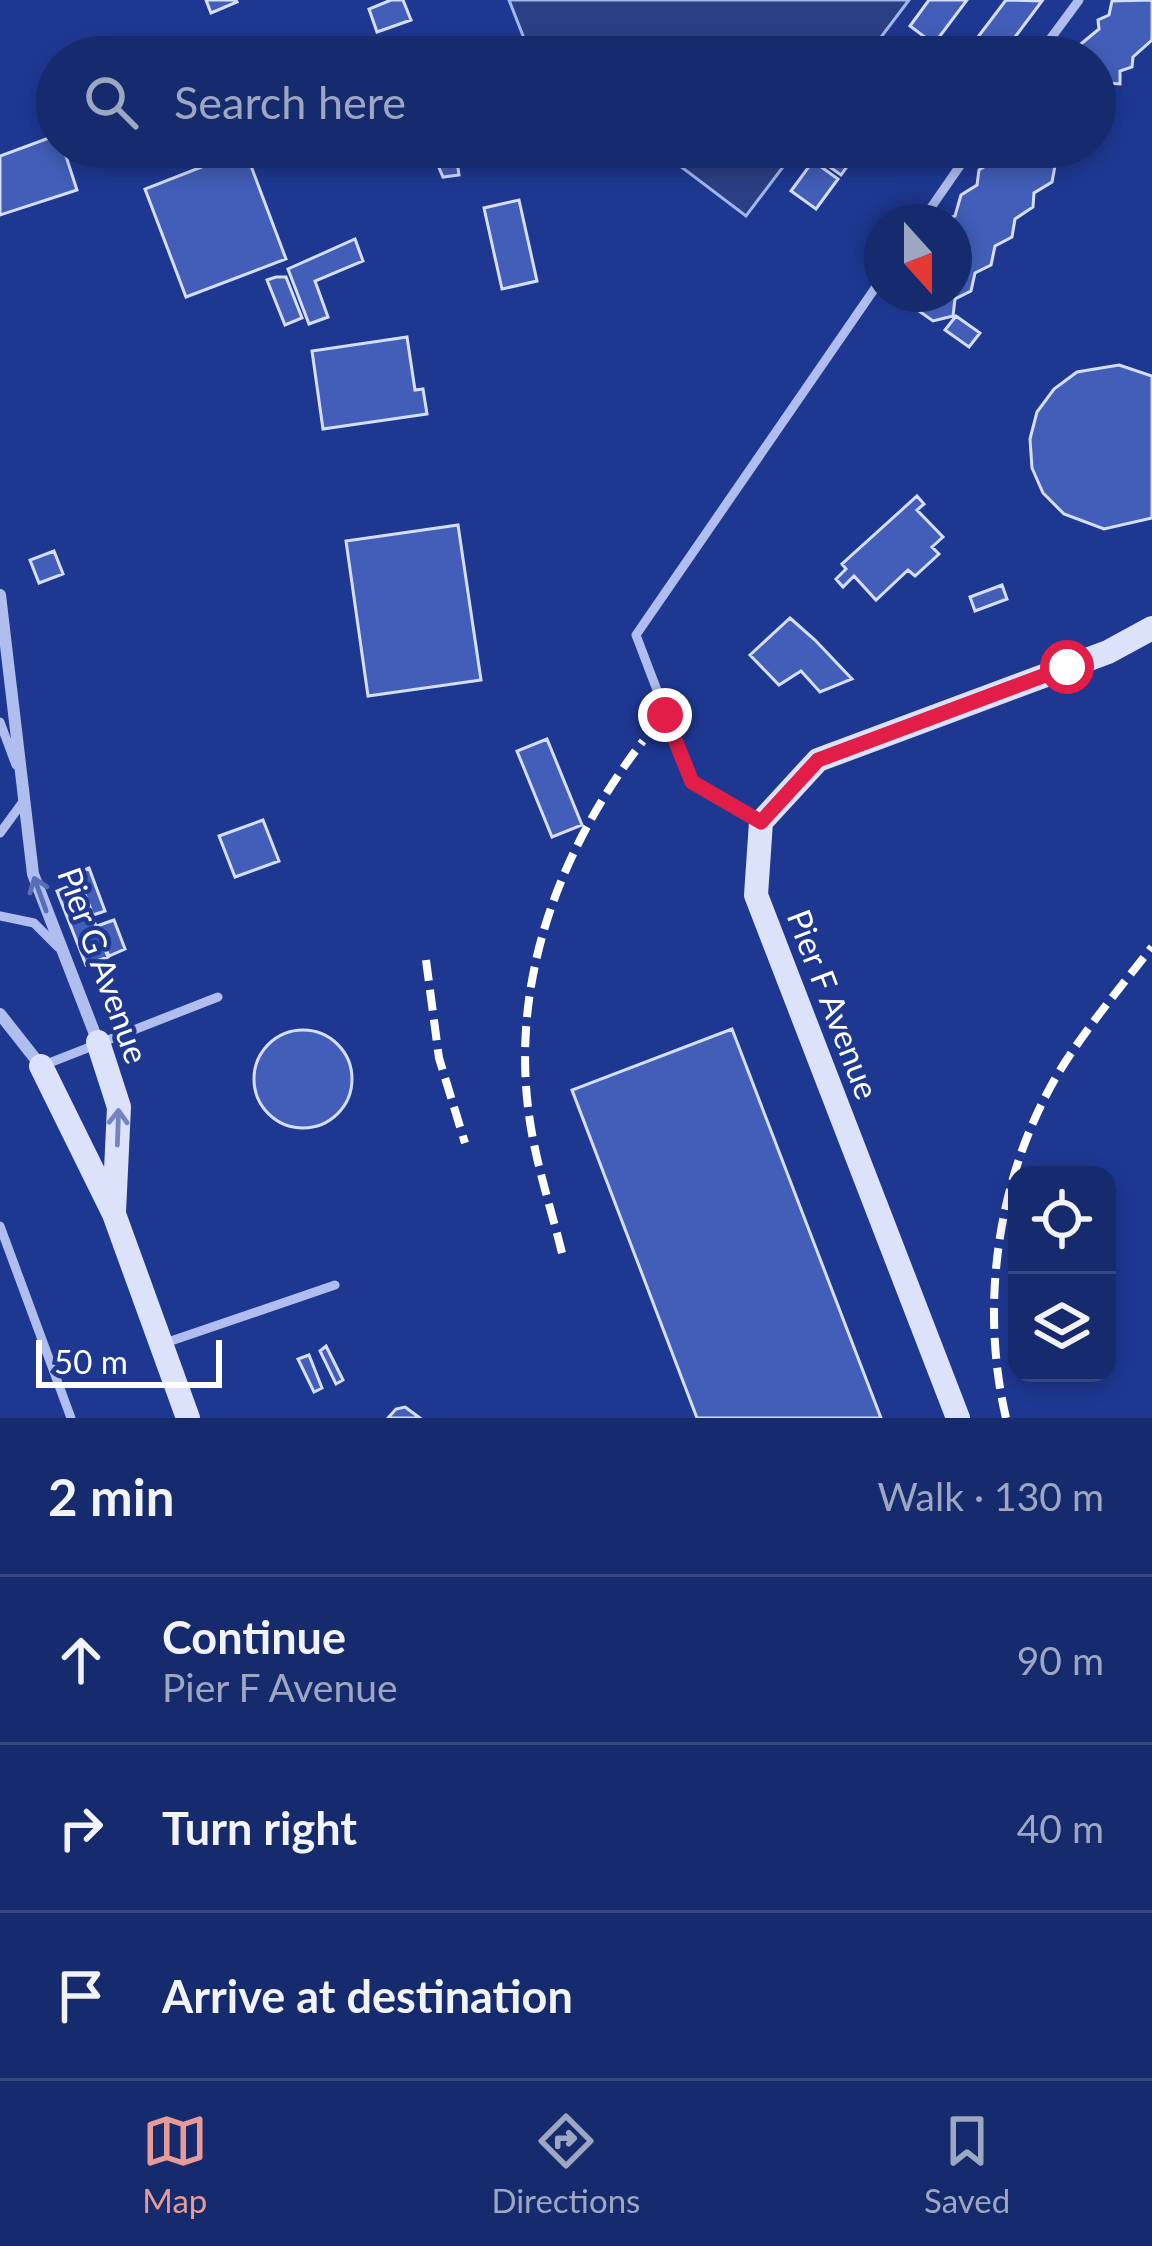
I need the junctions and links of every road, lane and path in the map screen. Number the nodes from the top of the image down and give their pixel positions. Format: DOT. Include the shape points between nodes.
graph roads {
  1 [pos="1079,0"];
  2 [pos="1052,36"];
  3 [pos="958,168"];
  4 [pos="933,204"];
  5 [pos="864,304"];
  6 [pos="0,596"];
  7 [pos="1152,628"];
  8 [pos="0,722"];
  9 [pos="25,793"];
  10 [pos="761,822"];
  11 [pos="0,832"];
  12 [pos="0,916"];
  13 [pos="62,951"];
  14 [pos="218,997"];
  15 [pos="0,1014"];
  16 [pos="98,1042"];
  17 [pos="41,1066"];
  18 [pos="114,1214"];
  19 [pos="0,1226"];
  20 [pos="334,1285"];
  21 [pos="160,1344"];
  22 [pos="71,1418"];
  23 [pos="188,1418"];
  24 [pos="958,1418"];
  1 -- 2 [label="lane"];
  3 -- 4 [label="lane"];
  5 -- 10 [label="lane" via="636,635 692,782"];
  6 -- 9 [label="street, Pier G Avenue"];
  7 -- 10 [label="main road" via="1108,652 818,760"];
  8 -- 9 [label="lane"];
  9 -- 11 [label="lane"];
  13 -- 9 [label="street, Pier G Avenue, one-way" via="33,874"];
  10 -- 24 [label="main road, Pier F Avenue" via="756,895"];
  12 -- 13 [label="lane" via="34,923"];
  13 -- 16 [label="street, Pier G Avenue"];
  14 -- 16 [label="lane"];
  15 -- 17 [label="street, Pier G Avenue"];
  16 -- 17 [label="lane"];
  18 -- 16 [label="main road, Pier G Avenue, one-way" via="119,1107"];
  17 -- 18 [label="main road, Pier G Avenue"];
  18 -- 21 [label="main road, Pier G Avenue"];
  19 -- 22 [label="lane"];
  20 -- 21 [label="lane"];
  21 -- 23 [label="main road, Pier G Avenue"];
}
